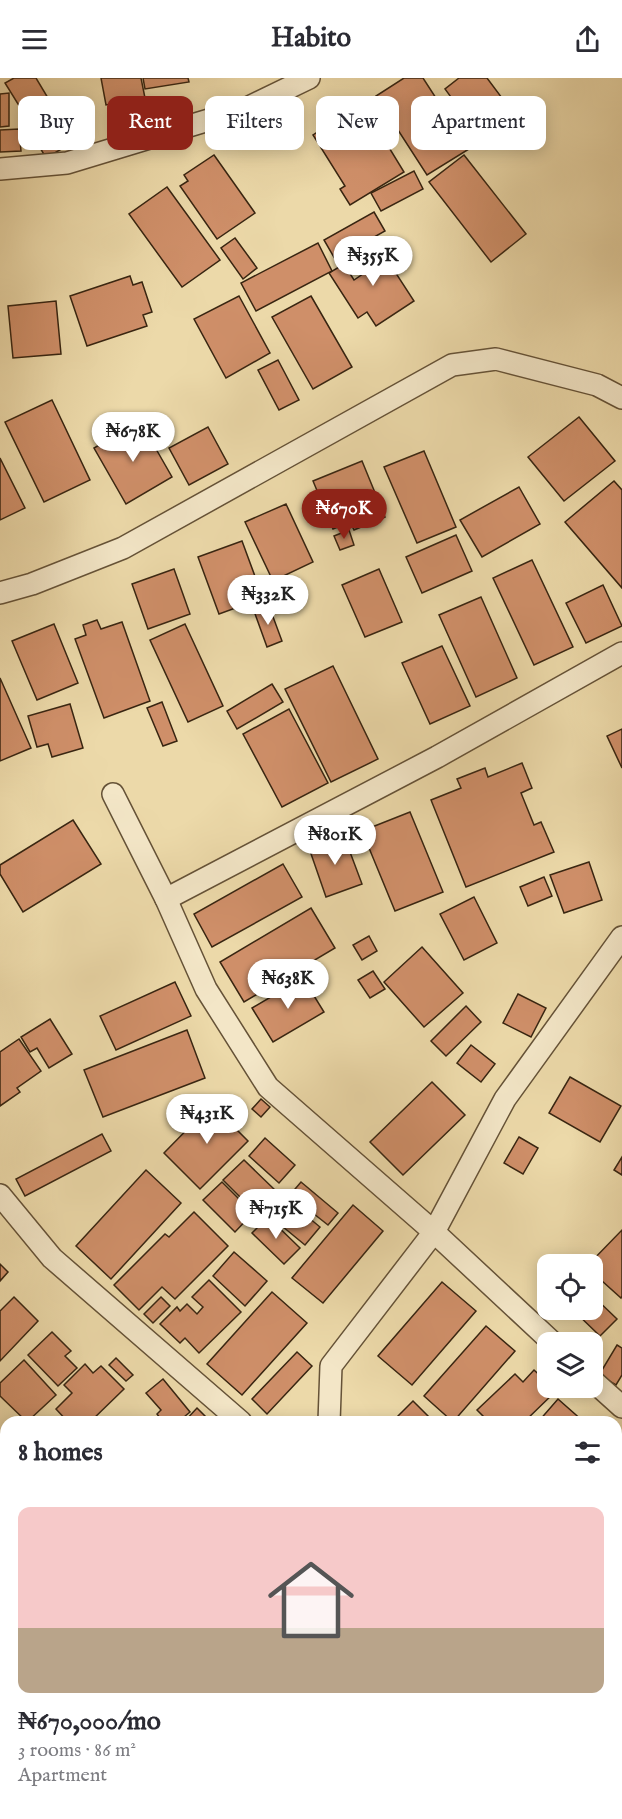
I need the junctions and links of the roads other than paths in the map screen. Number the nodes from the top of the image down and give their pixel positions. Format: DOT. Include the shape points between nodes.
graph roads {
  1 [pos="309,78"];
  2 [pos="0,170"];
  3 [pos="622,398"];
  4 [pos="0,593"];
  5 [pos="622,653"];
  6 [pos="113,794"];
  7 [pos="166,898"];
  8 [pos="622,937"];
  9 [pos="0,1196"];
  10 [pos="434,1232"];
  11 [pos="541,1332"];
  12 [pos="603,1390"];
  13 [pos="622,1407"];
  14 [pos="234,1416"];
  15 [pos="329,1416"];
  1 -- 2 [label="street" via="245,109 67,163"];
  3 -- 4 [label="street" via="597,385 496,359 452,365 123,548"];
  5 -- 7 [label="street" via="437,757"];
  6 -- 7 [label="street"];
  7 -- 10 [label="street" via="206,989 268,1088"];
  8 -- 10 [label="street" via="506,1099"];
  9 -- 14 [label="street" via="52,1258"];
  10 -- 11 [label="street"];
  10 -- 15 [label="street" via="331,1366"];
  12 -- 13 [label="street"];
}
